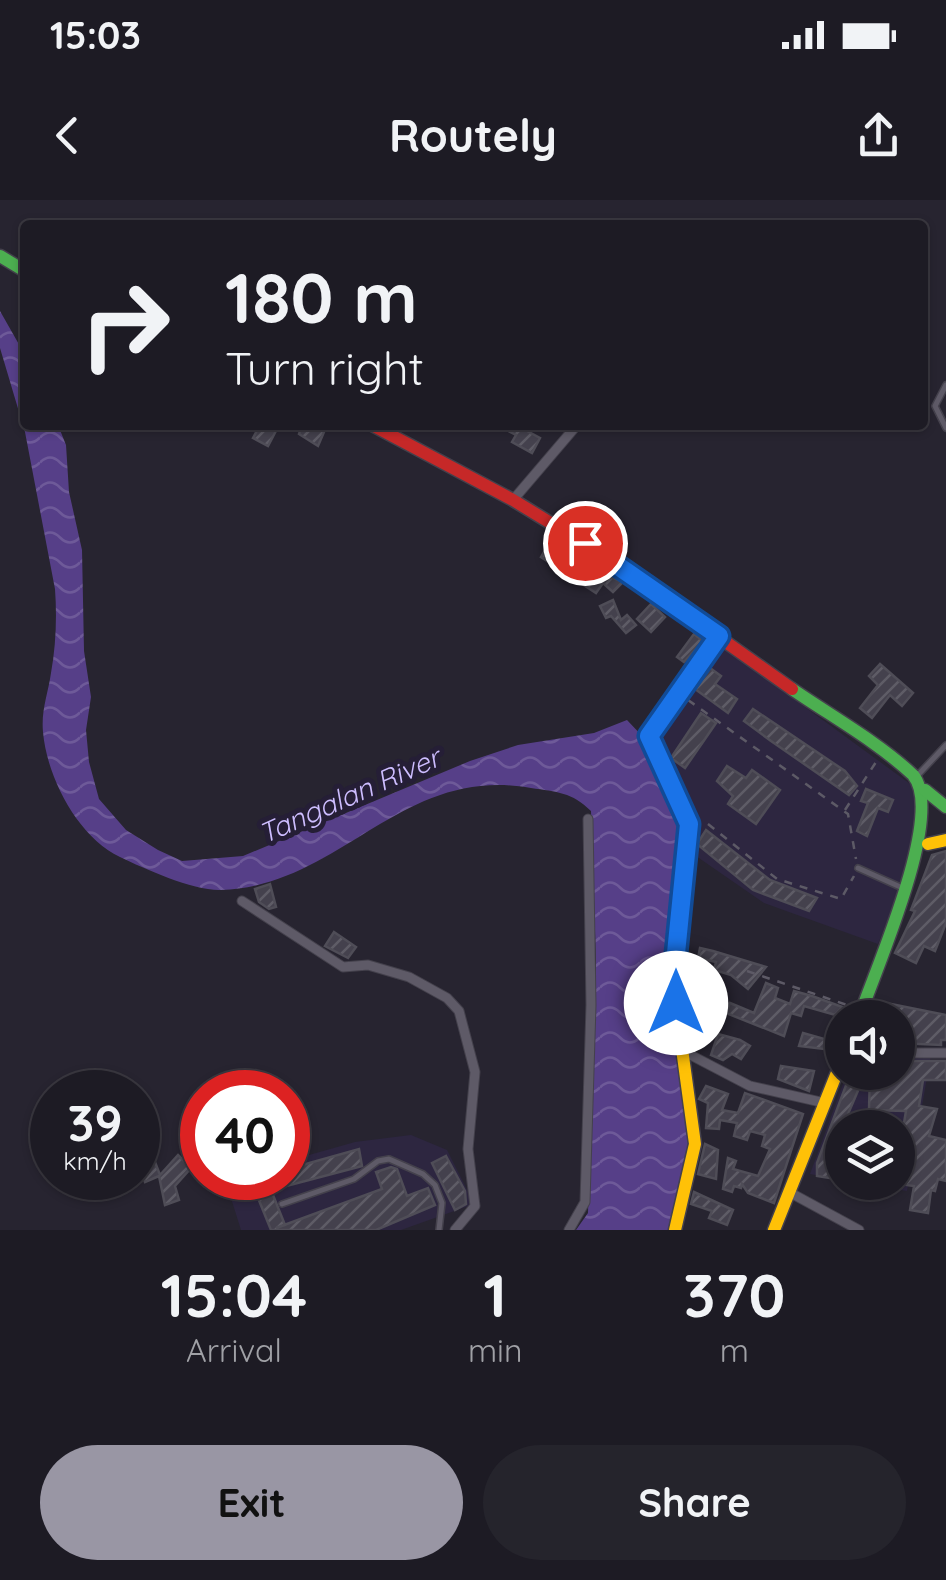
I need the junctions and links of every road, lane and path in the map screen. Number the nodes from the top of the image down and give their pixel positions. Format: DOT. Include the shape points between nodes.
graph roads {
  1 [pos="946,385"];
  2 [pos="946,428"];
  3 [pos="381,430"];
  4 [pos="572,430"];
  5 [pos="513,500"];
  6 [pos="719,636"];
  7 [pos="679,693"];
  8 [pos="946,745"];
  9 [pos="883,752"];
  10 [pos="920,783"];
  11 [pos="946,807"];
  12 [pos="844,811"];
  13 [pos="588,819"];
  14 [pos="708,824"];
  15 [pos="946,840"];
  16 [pos="928,844"];
  17 [pos="858,868"];
  18 [pos="910,892"];
  19 [pos="242,901"];
  20 [pos="747,971"];
  21 [pos="825,1000"];
  22 [pos="867,1000"];
  23 [pos="682,1051"];
  24 [pos="915,1053"];
  25 [pos="946,1053"];
  26 [pos="830,1090"];
  27 [pos="825,1103"];
  28 [pos="789,1192"];
  29 [pos="282,1204"];
  30 [pos="439,1230"];
  31 [pos="455,1230"];
  32 [pos="569,1230"];
  33 [pos="675,1230"];
  34 [pos="774,1230"];
  35 [pos="859,1230"];
  1 -- 2 [label="lane" via="935,406"];
  3 -- 5 [label="main road"];
  4 -- 5 [label="street"];
  5 -- 6 [label="main road"];
  6 -- 7 [label="main road"];
  6 -- 9 [label="main road"];
  7 -- 12 [label="path"];
  7 -- 23 [label="main road" via="649,736 689,824 673,983"];
  8 -- 10 [label="lane"];
  9 -- 10 [label="main road"];
  9 -- 12 [label="path"];
  10 -- 11 [label="main road"];
  10 -- 16 [label="main road" via="932,816"];
  12 -- 17 [label="path"];
  13 -- 32 [label="street" via="586,1202"];
  14 -- 17 [label="path" via="777,879 841,899"];
  15 -- 16 [label="main road"];
  16 -- 18 [label="main road"];
  17 -- 18 [label="lane"];
  18 -- 22 [label="main road"];
  19 -- 31 [label="street" via="343,967 368,965 409,977 459,1010 475,1072 468,1149 475,1206"];
  20 -- 21 [label="path"];
  23 -- 27 [label="street" via="750,1086"];
  23 -- 33 [label="main road" via="695,1144"];
  24 -- 25 [label="street"];
  26 -- 27 [label="main road"];
  27 -- 28 [label="main road"];
  28 -- 34 [label="main road"];
  28 -- 35 [label="street"];
  29 -- 30 [label="lane" via="389,1159 435,1186 442,1203"];
}
